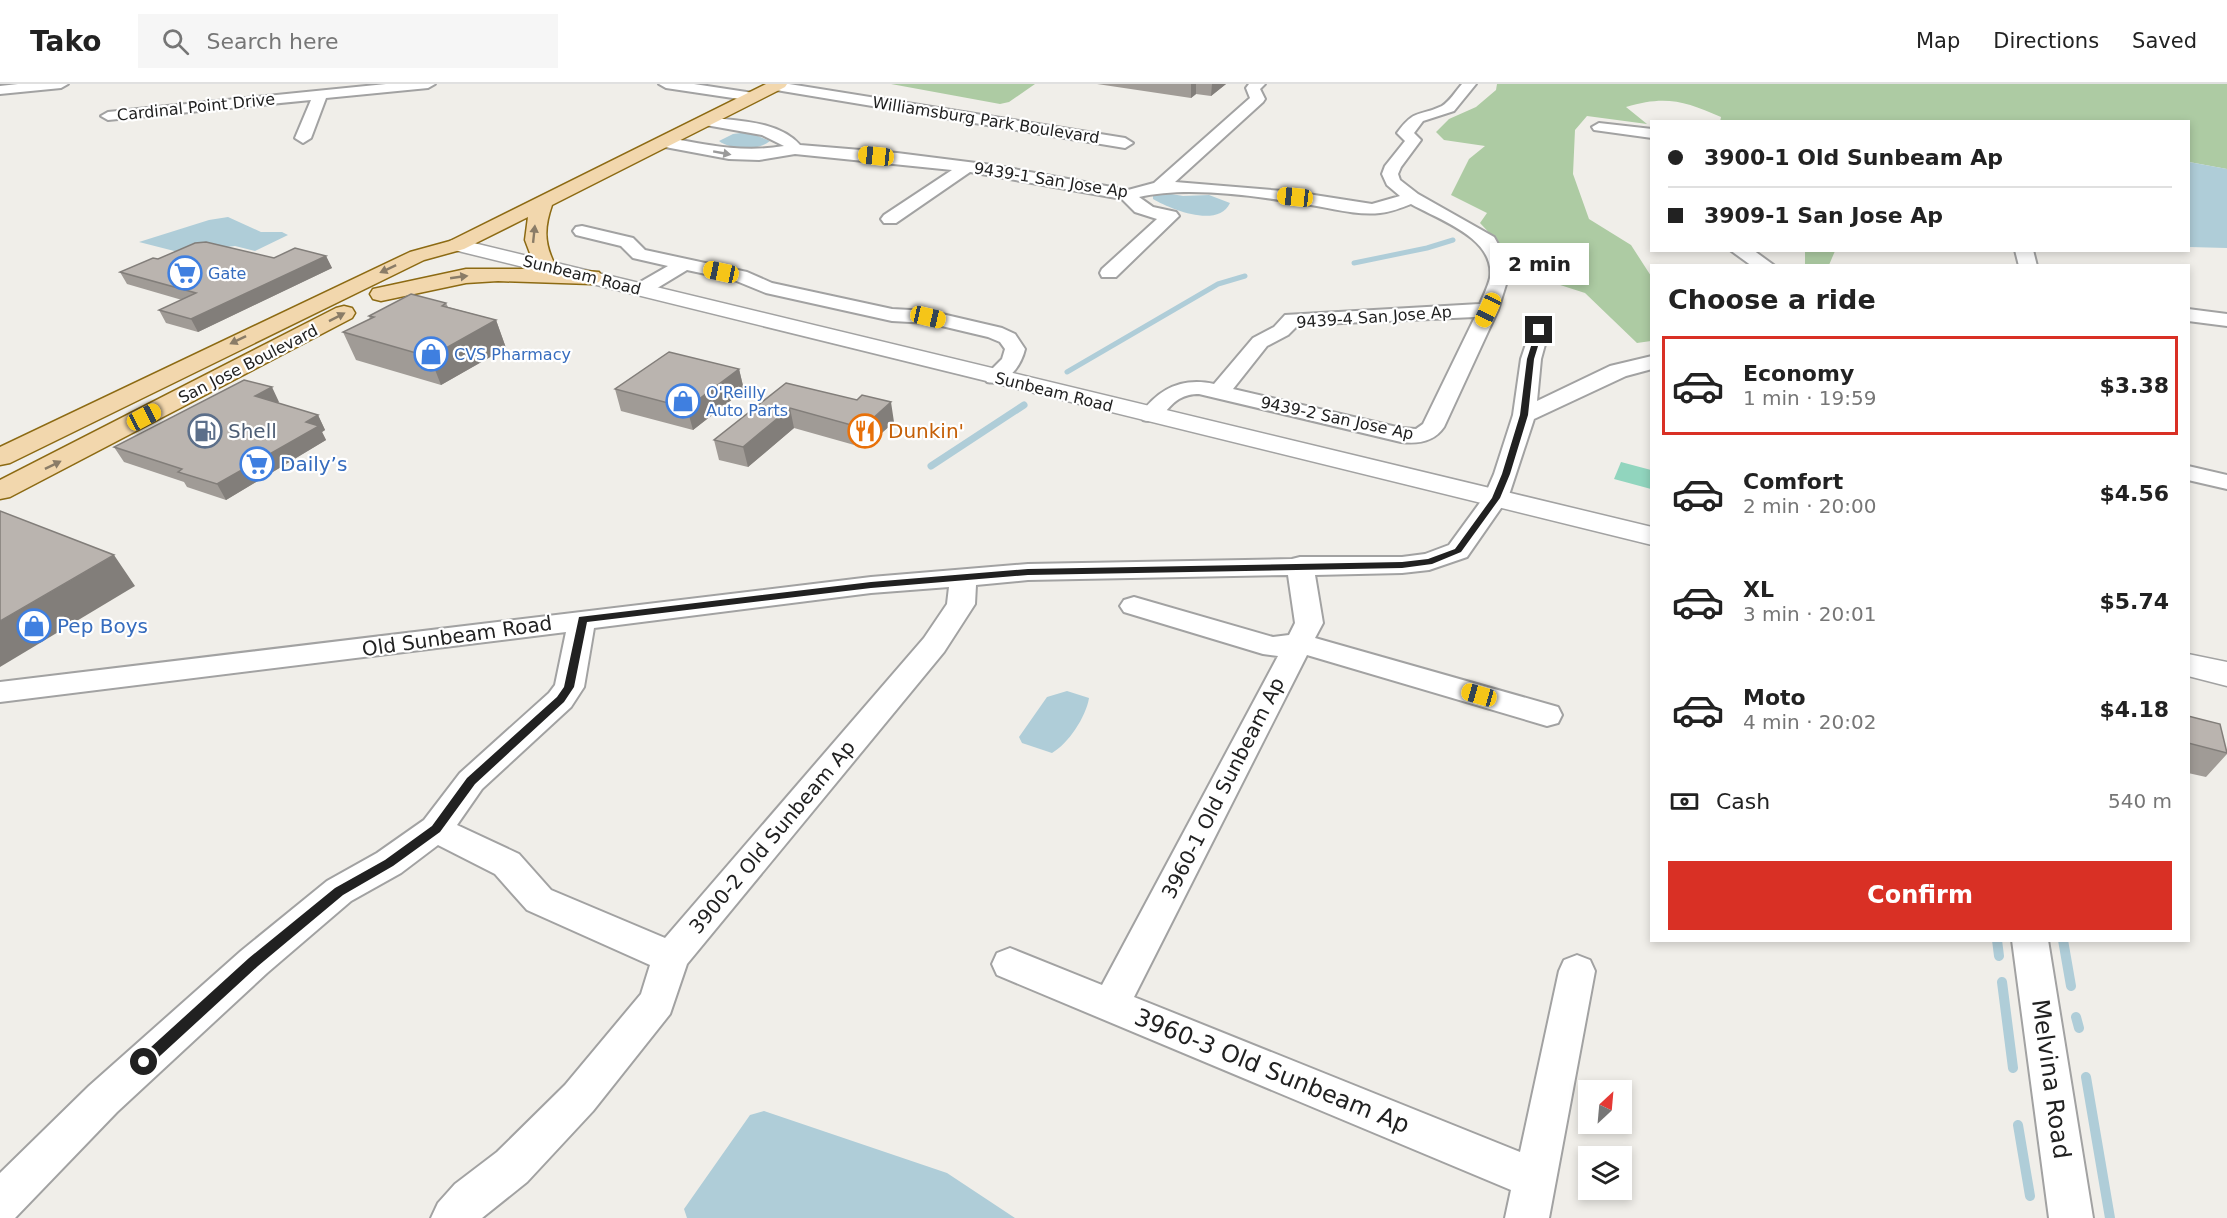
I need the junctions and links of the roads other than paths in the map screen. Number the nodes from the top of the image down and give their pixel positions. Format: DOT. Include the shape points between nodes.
graph roads {
  1 [pos="61,84"];
  2 [pos="428,84"];
  3 [pos="666,84"];
  4 [pos="1258,84"];
  5 [pos="1469,84"];
  6 [pos="777,85"];
  7 [pos="0,90"];
  8 [pos="320,95"];
  9 [pos="753,97"];
  10 [pos="108,116"];
  11 [pos="705,121"];
  12 [pos="1599,127"];
  13 [pos="1650,134"];
  14 [pos="303,138"];
  15 [pos="665,142"];
  16 [pos="1125,143"];
  17 [pos="795,149"];
  18 [pos="967,167"];
  19 [pos="1160,187"];
  20 [pos="1128,195"];
  21 [pos="1412,198"];
  22 [pos="543,202"];
  23 [pos="890,219"];
  24 [pos="582,231"];
  25 [pos="457,245"];
  26 [pos="1742,252"];
  27 [pos="684,264"];
  28 [pos="1763,264"];
  29 [pos="544,265"];
  30 [pos="1109,273"];
  31 [pos="591,277"];
  32 [pos="642,289"];
  33 [pos="381,294"];
  34 [pos="1488,310"];
  35 [pos="2190,315"];
  36 [pos="2227,320"];
  37 [pos="1539,330"];
  38 [pos="1650,363"];
  39 [pos="995,377"];
  40 [pos="1220,392"];
  41 [pos="1151,415"];
  42 [pos="1524,415"];
  43 [pos="0,457"];
  44 [pos="2190,473"];
  45 [pos="2227,482"];
  46 [pos="0,490"];
  47 [pos="1496,498"];
  48 [pos="1650,536"];
  49 [pos="1300,565"];
  50 [pos="963,578"];
  51 [pos="1134,606"];
  52 [pos="582,619"];
  53 [pos="1299,643"];
  54 [pos="2190,665"];
  55 [pos="2227,674"];
  56 [pos="0,692"];
  57 [pos="1547,715"];
  58 [pos="436,829"];
  59 [pos="2030,942"];
  60 [pos="671,957"];
  61 [pos="1010,964"];
  62 [pos="1577,971"];
  63 [pos="1111,1005"];
  64 [pos="1535,1179"];
  65 [pos="0,1203"];
  66 [pos="453,1218"];
  67 [pos="1527,1218"];
  68 [pos="2071,1218"];
  1 -- 7 [label="street"];
  2 -- 8 [label="street, Cardinal Point Drive"];
  3 -- 9 [label="street"];
  4 -- 19 [label="street" via="1253,88 1258,99"];
  5 -- 21 [label="street, 9439-2 San Jose Ap" via="1449,108 1418,118 1405,133 1413,140 1390,174 1393,182"];
  6 -- 9 [label="main road, San Jose Boulevard"];
  6 -- 16 [label="street, Williamsburg Park Boulevard"];
  8 -- 10 [label="street, Cardinal Point Drive"];
  8 -- 14 [label="street"];
  9 -- 11 [label="main road, San Jose Boulevard"];
  11 -- 15 [label="main road, San Jose Boulevard"];
  11 -- 17 [label="street, 9439-1 San Jose Ap" via="783,136"];
  12 -- 13 [label="street"];
  15 -- 17 [label="street, 9439-1 San Jose Ap, one-way" via="745,155"];
  15 -- 22 [label="main road, San Jose Boulevard"];
  17 -- 18 [label="street, 9439-1 San Jose Ap"];
  18 -- 20 [label="street, 9439-1 San Jose Ap"];
  18 -- 23 [label="street"];
  19 -- 20 [label="street, 9439-1 San Jose Ap"];
  19 -- 21 [label="street, 9439-1 San Jose Ap" via="1264,194 1372,209"];
  20 -- 30 [label="street" via="1143,209 1170,216"];
  21 -- 34 [label="street, 9439-2 San Jose Ap" via="1488,242 1498,260 1499,278"];
  22 -- 25 [label="main road, San Jose Boulevard"];
  29 -- 22 [label="main road, one-way" via="533,245 533,231"];
  24 -- 27 [label="street" via="627,242 639,254"];
  25 -- 29 [label="street, Sunbeam Road"];
  25 -- 33 [label="main road, San Jose Boulevard" via="445,261"];
  25 -- 43 [label="main road, San Jose Boulevard, one-way" via="417,256"];
  26 -- 28 [label="street"];
  27 -- 32 [label="street"];
  27 -- 39 [label="street" via="892,315 928,317 995,332 1008,338 1015,349 1012,361"];
  29 -- 31 [label="street, Sunbeam Road"];
  31 -- 32 [label="street, Sunbeam Road"];
  33 -- 31 [label="main road, one-way" via="466,276"];
  32 -- 39 [label="street, Sunbeam Road"];
  46 -- 33 [label="main road, San Jose Boulevard, one-way"];
  34 -- 40 [label="street, 9439-4 San Jose Ap" via="1292,319 1281,332 1260,342"];
  34 -- 40 [label="street, 9439-2 San Jose Ap" via="1427,434 1416,437"];
  35 -- 36 [label="street"];
  37 -- 42 [label="street, Old Sunbeam Road"];
  38 -- 42 [label="street" via="1618,371"];
  39 -- 41 [label="street, Sunbeam Road"];
  40 -- 41 [label="street, 9439-2 San Jose Ap" via="1199,387 1178,390 1167,395"];
  41 -- 47 [label="street, Sunbeam Road"];
  42 -- 47 [label="street, Old Sunbeam Road"];
  44 -- 45 [label="street"];
  47 -- 48 [label="street, Sunbeam Road"];
  47 -- 49 [label="street, Old Sunbeam Road" via="1469,538 1449,556 1402,565"];
  49 -- 50 [label="street, Old Sunbeam Road" via="1039,571"];
  49 -- 53 [label="street, 3960-1 Old Sunbeam Ap" via="1309,623"];
  50 -- 52 [label="street, Old Sunbeam Road"];
  50 -- 60 [label="street, 3900-2 Old Sunbeam Ap" via="961,604 934,645"];
  51 -- 53 [label="street" via="1274,647"];
  52 -- 56 [label="street, Old Sunbeam Road"];
  52 -- 58 [label="street" via="565,693 471,781"];
  53 -- 57 [label="street"];
  53 -- 63 [label="street, 3960-1 Old Sunbeam Ap"];
  54 -- 55 [label="street"];
  58 -- 60 [label="street" via="507,864 539,900"];
  58 -- 65 [label="street" via="389,863 339,891 254,962 103,1100"];
  59 -- 68 [label="street, Melvina Road"];
  60 -- 66 [label="street, 3900-2 Old Sunbeam Ap" via="657,1002 579,1098 512,1167 470,1199"];
  61 -- 63 [label="street, 3960-3 Old Sunbeam Ap"];
  62 -- 64 [label="street"];
  63 -- 64 [label="street, 3960-3 Old Sunbeam Ap"];
  64 -- 67 [label="street"];
}
